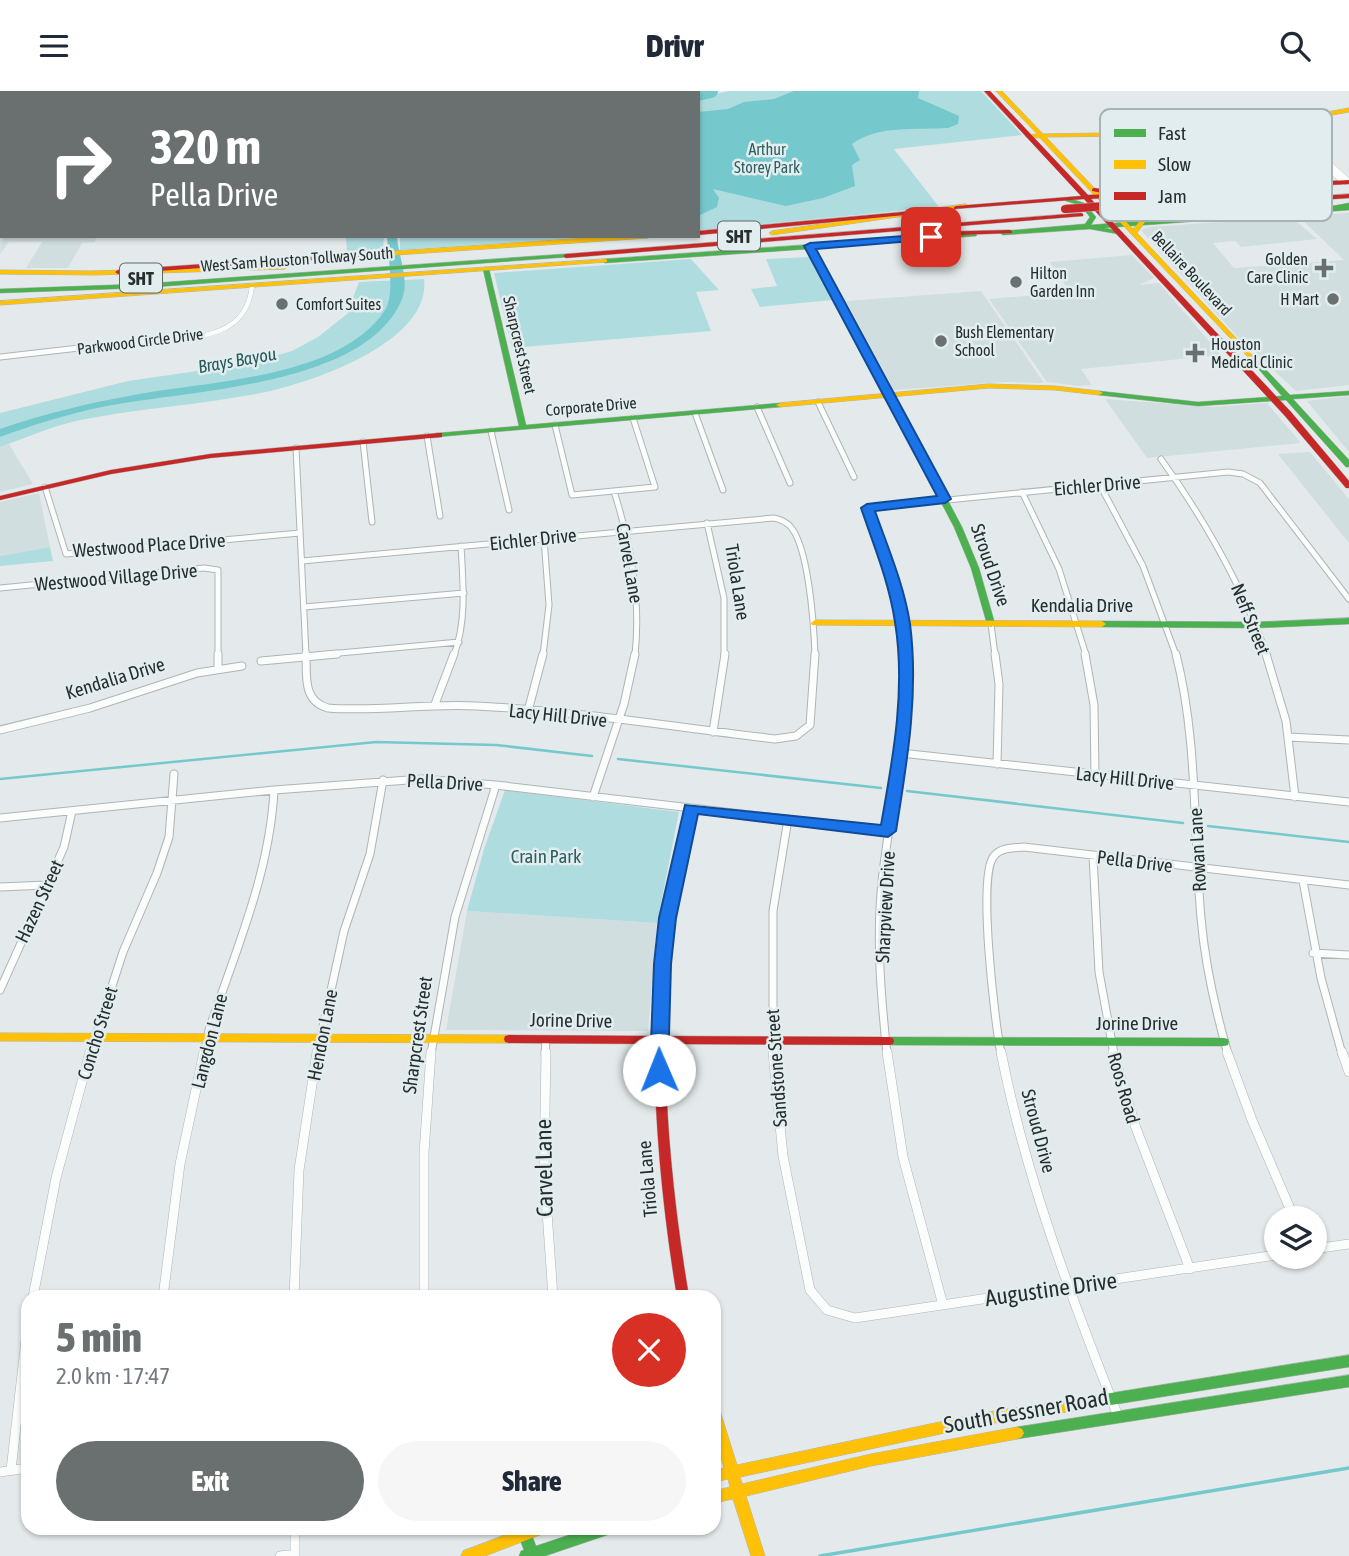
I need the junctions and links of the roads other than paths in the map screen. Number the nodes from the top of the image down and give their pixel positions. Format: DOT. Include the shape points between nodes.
graph roads {
  1 [pos="987,91"];
  2 [pos="999,91"];
  3 [pos="1100,132"];
  4 [pos="1034,135"];
  5 [pos="1332,166"];
  6 [pos="1332,170"];
  7 [pos="1348,183"];
  8 [pos="1100,195"];
  9 [pos="1078,196"];
  10 [pos="1100,200"];
  11 [pos="966,206"];
  12 [pos="1100,212"];
  13 [pos="1100,217"];
  14 [pos="1084,221"];
  15 [pos="1112,221"];
  16 [pos="1142,221"];
  17 [pos="1161,221"];
  18 [pos="1146,222"];
  19 [pos="1121,228"];
  20 [pos="1010,232"];
  21 [pos="700,233"];
  22 [pos="768,234"];
  23 [pos="631,238"];
  24 [pos="711,245"];
  25 [pos="810,246"];
  26 [pos="1142,258"];
  27 [pos="412,263"];
  28 [pos="375,266"];
  29 [pos="486,269"];
  30 [pos="1167,270"];
  31 [pos="0,272"];
  32 [pos="281,272"];
  33 [pos="87,273"];
  34 [pos="0,283"];
  35 [pos="251,286"];
  36 [pos="0,292"];
  37 [pos="110,296"];
  38 [pos="0,303"];
  39 [pos="1197,309"];
  40 [pos="0,358"];
  41 [pos="1349,391"];
  42 [pos="888,395"];
  43 [pos="1280,397"];
  44 [pos="818,402"];
  45 [pos="757,407"];
  46 [pos="695,413"];
  47 [pos="633,418"];
  48 [pos="555,425"];
  49 [pos="523,428"];
  50 [pos="491,431"];
  51 [pos="427,436"];
  52 [pos="363,442"];
  53 [pos="1331,444"];
  54 [pos="1316,446"];
  55 [pos="296,448"];
  56 [pos="1160,459"];
  57 [pos="1349,465"];
  58 [pos="854,477"];
  59 [pos="1175,478"];
  60 [pos="790,483"];
  61 [pos="1100,485"];
  62 [pos="1349,486"];
  63 [pos="45,487"];
  64 [pos="723,489"];
  65 [pos="614,491"];
  66 [pos="1022,492"];
  67 [pos="0,498"];
  68 [pos="945,499"];
  69 [pos="867,508"];
  70 [pos="509,510"];
  71 [pos="440,516"];
  72 [pos="372,522"];
  73 [pos="707,523"];
  74 [pos="626,530"];
  75 [pos="300,533"];
  76 [pos="544,538"];
  77 [pos="461,546"];
  78 [pos="302,561"];
  79 [pos="0,588"];
  80 [pos="464,593"];
  81 [pos="1349,599"];
  82 [pos="304,607"];
  83 [pos="1349,621"];
  84 [pos="815,623"];
  85 [pos="903,623"];
  86 [pos="991,624"];
  87 [pos="1080,624"];
  88 [pos="1168,624"];
  89 [pos="1256,625"];
  90 [pos="459,642"];
  91 [pos="306,656"];
  92 [pos="261,661"];
  93 [pos="242,666"];
  94 [pos="218,668"];
  95 [pos="435,704"];
  96 [pos="528,711"];
  97 [pos="619,721"];
  98 [pos="0,730"];
  99 [pos="713,731"];
  100 [pos="1288,737"];
  101 [pos="1349,740"];
  102 [pos="901,753"];
  103 [pos="998,764"];
  104 [pos="174,774"];
  105 [pos="1095,775"];
  106 [pos="383,780"];
  107 [pos="496,785"];
  108 [pos="1194,786"];
  109 [pos="274,790"];
  110 [pos="593,797"];
  111 [pos="1295,797"];
  112 [pos="173,800"];
  113 [pos="1349,801"];
  114 [pos="691,809"];
  115 [pos="72,811"];
  116 [pos="0,818"];
  117 [pos="788,819"];
  118 [pos="888,831"];
  119 [pos="1004,849"];
  120 [pos="1093,856"];
  121 [pos="1197,868"];
  122 [pos="1303,881"];
  123 [pos="47,885"];
  124 [pos="1349,885"];
  125 [pos="0,887"];
  126 [pos="1314,953"];
  127 [pos="1349,955"];
  128 [pos="0,990"];
  129 [pos="0,1037"];
  130 [pos="94,1038"];
  131 [pos="207,1038"];
  132 [pos="433,1038"];
  133 [pos="319,1039"];
  134 [pos="546,1040"];
  135 [pos="658,1041"];
  136 [pos="772,1041"];
  137 [pos="885,1042"];
  138 [pos="999,1042"];
  139 [pos="1224,1042"];
  140 [pos="1111,1043"];
  141 [pos="1349,1072"];
  142 [pos="1289,1206"];
  143 [pos="1349,1244"];
  144 [pos="1327,1247"];
  145 [pos="1264,1257"];
  146 [pos="1190,1269"];
  147 [pos="1068,1287"];
  148 [pos="34,1290"];
  149 [pos="164,1290"];
  150 [pos="293,1290"];
  151 [pos="424,1290"];
  152 [pos="552,1290"];
  153 [pos="682,1290"];
  154 [pos="943,1305"];
  155 [pos="827,1310"];
  156 [pos="1349,1361"];
  157 [pos="1349,1381"];
  158 [pos="21,1383"];
  159 [pos="1111,1398"];
  160 [pos="1118,1416"];
  161 [pos="921,1431"];
  162 [pos="721,1437"];
  163 [pos="929,1449"];
  164 [pos="21,1469"];
  165 [pos="11,1470"];
  166 [pos="0,1472"];
  167 [pos="732,1472"];
  168 [pos="721,1474"];
  169 [pos="738,1490"];
  170 [pos="721,1495"];
  171 [pos="295,1535"];
  172 [pos="517,1535"];
  173 [pos="525,1535"];
  174 [pos="588,1535"];
  175 [pos="757,1553"];
  176 [pos="295,1555"];
  177 [pos="529,1555"];
  178 [pos="281,1556"];
  179 [pos="468,1556"];
  1 -- 4 [label="main road"];
  2 -- 4 [label="main road"];
  3 -- 4 [label="main road"];
  4 -- 9 [label="main road, Bellaire Boulevard"];
  5 -- 7 [label="street"];
  6 -- 7 [label="street"];
  8 -- 9 [label="main road"];
  9 -- 10 [label="main road, West Sam Houston Tollway South / SHT, bridge"];
  9 -- 11 [label="main road"];
  9 -- 12 [label="main road, Bellaire Boulevard"];
  9 -- 14 [label="main road" via="1094,219"];
  9 -- 22 [label="main road, West Sam Houston Tollway South / SHT"];
  11 -- 21 [label="main road"];
  11 -- 22 [label="main road"];
  13 -- 14 [label="main road, West Sam Houston Tollway South / SHT"];
  14 -- 19 [label="main road"];
  14 -- 20 [label="main road"];
  14 -- 24 [label="main road, West Sam Houston Tollway South / SHT"];
  15 -- 19 [label="main road, Bellaire Boulevard"];
  16 -- 18 [label="main road"];
  17 -- 18 [label="main road"];
  18 -- 19 [label="main road"];
  19 -- 26 [label="main road, Bellaire Boulevard"];
  19 -- 30 [label="main road, Bellaire Boulevard"];
  20 -- 24 [label="main road"];
  20 -- 25 [label="main road"];
  22 -- 27 [label="main road, West Sam Houston Tollway South / SHT"];
  23 -- 27 [label="main road"];
  24 -- 27 [label="main road, West Sam Houston Tollway South / SHT"];
  25 -- 29 [label="main road"];
  25 -- 42 [label="main road, Stroud Drive"];
  26 -- 30 [label="main road"];
  26 -- 39 [label="main road, Bellaire Boulevard" via="1175,294"];
  27 -- 28 [label="main road, West Sam Houston Tollway South / SHT"];
  27 -- 29 [label="main road"];
  28 -- 32 [label="main road, West Sam Houston Tollway South / SHT"];
  28 -- 33 [label="main road"];
  28 -- 35 [label="main road"];
  29 -- 49 [label="main road, Sharpcrest Street"];
  30 -- 39 [label="main road, Bellaire Boulevard"];
  31 -- 33 [label="main road"];
  32 -- 33 [label="main road" via="255,267"];
  32 -- 34 [label="main road, West Sam Houston Tollway South / SHT"];
  32 -- 36 [label="main road, West Sam Houston Tollway South / SHT"];
  32 -- 37 [label="main road" via="268,280"];
  35 -- 37 [label="main road"];
  35 -- 40 [label="street, Parkwood Circle Drive" via="246,312 219,332"];
  37 -- 38 [label="main road"];
  39 -- 43 [label="main road, Bellaire Boulevard"];
  39 -- 43 [label="main road, Bellaire Boulevard" via="1216,323"];
  41 -- 43 [label="main road, Corporate Drive"];
  42 -- 43 [label="main road, Corporate Drive" via="1024,386 1188,402"];
  42 -- 44 [label="main road, Corporate Drive"];
  42 -- 68 [label="main road, Stroud Drive"];
  43 -- 53 [label="main road, Bellaire Boulevard"];
  43 -- 54 [label="main road, Bellaire Boulevard"];
  44 -- 45 [label="main road, Corporate Drive"];
  44 -- 58 [label="street"];
  45 -- 46 [label="main road, Corporate Drive"];
  45 -- 60 [label="street"];
  46 -- 47 [label="main road, Corporate Drive"];
  46 -- 64 [label="street"];
  47 -- 48 [label="main road, Corporate Drive"];
  47 -- 65 [label="street" via="655,487"];
  48 -- 49 [label="main road, Corporate Drive"];
  48 -- 65 [label="street" via="572,495"];
  49 -- 50 [label="main road, Corporate Drive"];
  50 -- 51 [label="main road, Corporate Drive"];
  50 -- 70 [label="street"];
  51 -- 52 [label="main road, Corporate Drive"];
  51 -- 71 [label="street"];
  52 -- 55 [label="main road, Corporate Drive"];
  52 -- 72 [label="street"];
  53 -- 54 [label="main road"];
  53 -- 57 [label="main road, Bellaire Boulevard"];
  54 -- 62 [label="main road, Bellaire Boulevard"];
  55 -- 63 [label="main road, Corporate Drive" via="159,463"];
  55 -- 75 [label="street"];
  56 -- 59 [label="street, Neff Street"];
  59 -- 61 [label="street, Eichler Drive"];
  59 -- 81 [label="street, Eichler Drive" via="1228,472 1260,483"];
  59 -- 89 [label="street, Neff Street" via="1241,588"];
  61 -- 66 [label="street, Eichler Drive"];
  61 -- 88 [label="street, Rowan Lane" via="1148,573"];
  63 -- 67 [label="main road, Corporate Drive"];
  63 -- 75 [label="street, Westwood Place Drive" via="66,554"];
  65 -- 74 [label="street, Carvel Lane"];
  66 -- 68 [label="street, Eichler Drive"];
  66 -- 87 [label="street" via="1060,566"];
  68 -- 69 [label="street, Eichler Drive"];
  68 -- 86 [label="main road, Stroud Drive" via="975,568"];
  69 -- 85 [label="street, Sharpview Drive" via="893,579"];
  73 -- 74 [label="street, Eichler Drive"];
  73 -- 84 [label="street, Eichler Drive" via="764,517 782,520 795,533"];
  73 -- 99 [label="street, Triola Lane" via="721,571 727,622"];
  74 -- 76 [label="street, Eichler Drive"];
  74 -- 97 [label="street, Carvel Lane" via="638,611 634,664"];
  75 -- 78 [label="street"];
  76 -- 77 [label="street, Eichler Drive"];
  76 -- 96 [label="street" via="551,583 549,631"];
  77 -- 78 [label="street, Eichler Drive"];
  77 -- 80 [label="street"];
  78 -- 82 [label="street"];
  79 -- 94 [label="street, Westwood Village Drive" via="218,570"];
  80 -- 82 [label="street"];
  80 -- 90 [label="street"];
  82 -- 91 [label="street"];
  83 -- 89 [label="main road, Kendalia Drive"];
  84 -- 85 [label="main road, Kendalia Drive"];
  84 -- 99 [label="street, Lacy Hill Drive" via="810,725 796,736 775,739"];
  85 -- 86 [label="main road, Kendalia Drive"];
  85 -- 102 [label="street, Sharpview Drive" via="907,685"];
  86 -- 87 [label="main road, Kendalia Drive"];
  86 -- 103 [label="street, Stroud Drive" via="999,684"];
  87 -- 88 [label="main road, Kendalia Drive"];
  87 -- 105 [label="street" via="1094,707"];
  88 -- 89 [label="main road, Kendalia Drive"];
  88 -- 108 [label="street, Rowan Lane" via="1188,713"];
  89 -- 100 [label="street, Neff Street"];
  90 -- 91 [label="street"];
  90 -- 95 [label="street"];
  91 -- 92 [label="street"];
  91 -- 95 [label="street, Lacy Hill Drive" via="309,694 319,705"];
  93 -- 94 [label="street, Kendalia Drive"];
  94 -- 98 [label="street, Kendalia Drive"];
  95 -- 96 [label="street, Lacy Hill Drive"];
  96 -- 97 [label="street, Lacy Hill Drive"];
  97 -- 99 [label="street, Lacy Hill Drive"];
  97 -- 110 [label="street, Carvel Lane"];
  100 -- 101 [label="street"];
  100 -- 111 [label="street, Neff Street"];
  102 -- 103 [label="street, Lacy Hill Drive"];
  102 -- 118 [label="street, Sharpview Drive"];
  103 -- 105 [label="street, Lacy Hill Drive"];
  104 -- 112 [label="street, Concho Street"];
  105 -- 108 [label="street, Lacy Hill Drive"];
  106 -- 107 [label="street, Pella Drive"];
  106 -- 109 [label="street, Pella Drive"];
  106 -- 133 [label="street, Hendon Lane" via="370,854 344,931"];
  107 -- 110 [label="street, Pella Drive"];
  107 -- 132 [label="street, Sharpcrest Street" via="455,916"];
  108 -- 111 [label="street, Lacy Hill Drive"];
  108 -- 121 [label="street, Rowan Lane"];
  109 -- 112 [label="street, Pella Drive"];
  109 -- 131 [label="street, Langdon Lane" via="272,829 262,870"];
  110 -- 114 [label="street, Pella Drive"];
  111 -- 113 [label="street, Lacy Hill Drive"];
  112 -- 115 [label="street, Pella Drive"];
  112 -- 130 [label="street, Concho Street" via="169,837"];
  114 -- 117 [label="street, Pella Drive"];
  114 -- 135 [label="main road, Triola Lane" via="667,918"];
  115 -- 116 [label="street, Pella Drive"];
  115 -- 123 [label="street, Hazen Street" via="64,847"];
  117 -- 118 [label="street, Pella Drive"];
  117 -- 136 [label="street, Sandstone Street" via="773,911"];
  118 -- 137 [label="street, Sharpview Drive" via="880,927"];
  119 -- 120 [label="street, Pella Drive" via="1024,847"];
  119 -- 138 [label="street, Stroud Drive" via="988,865 989,959"];
  120 -- 121 [label="street, Pella Drive"];
  120 -- 140 [label="street, Roos Road" via="1094,924"];
  121 -- 122 [label="street, Pella Drive"];
  121 -- 139 [label="street, Rowan Lane" via="1204,949"];
  122 -- 124 [label="street, Pella Drive"];
  122 -- 126 [label="street"];
  123 -- 125 [label="street"];
  123 -- 128 [label="street, Hazen Street"];
  126 -- 127 [label="street"];
  126 -- 141 [label="street"];
  129 -- 130 [label="main road, Jorine Drive"];
  130 -- 131 [label="main road, Jorine Drive"];
  130 -- 148 [label="street, Concho Street" via="56,1178"];
  131 -- 133 [label="main road, Jorine Drive"];
  131 -- 149 [label="street, Langdon Lane" via="180,1164"];
  132 -- 133 [label="main road, Jorine Drive"];
  132 -- 134 [label="main road, Jorine Drive"];
  132 -- 151 [label="street, Sharpcrest Street" via="424,1131"];
  133 -- 150 [label="street, Hendon Lane" via="299,1170"];
  134 -- 135 [label="main road, Jorine Drive"];
  134 -- 152 [label="street, Carvel Lane" via="541,1123"];
  135 -- 136 [label="main road, Jorine Drive"];
  135 -- 153 [label="main road, Triola Lane" via="670,1233"];
  136 -- 137 [label="main road, Jorine Drive"];
  136 -- 155 [label="street, Sandstone Street" via="783,1156 796,1223 810,1290"];
  137 -- 138 [label="main road, Jorine Drive"];
  137 -- 154 [label="street, Sharpview Drive" via="899,1138"];
  138 -- 140 [label="main road, Jorine Drive"];
  138 -- 147 [label="street, Stroud Drive" via="1026,1163"];
  139 -- 140 [label="main road, Jorine Drive"];
  139 -- 142 [label="street, Rowan Lane" via="1256,1135"];
  140 -- 146 [label="street, Roos Road" via="1139,1139"];
  143 -- 144 [label="street"];
  145 -- 146 [label="street, Augustine Drive"];
  146 -- 147 [label="street, Augustine Drive"];
  147 -- 154 [label="street, Augustine Drive"];
  147 -- 159 [label="street, Stroud Drive"];
  154 -- 155 [label="street, Augustine Drive" via="855,1318"];
  156 -- 159 [label="main road, South Gessner Road"];
  157 -- 160 [label="main road, South Gessner Road"];
  158 -- 165 [label="street"];
  159 -- 160 [label="street, Stroud Drive"];
  159 -- 161 [label="main road, South Gessner Road"];
  160 -- 163 [label="main road, South Gessner Road"];
  161 -- 163 [label="main road"];
  161 -- 167 [label="main road, South Gessner Road"];
  162 -- 167 [label="main road"];
  163 -- 169 [label="main road, South Gessner Road"];
  164 -- 165 [label="street"];
  165 -- 166 [label="street"];
  167 -- 168 [label="main road, South Gessner Road"];
  167 -- 169 [label="main road"];
  169 -- 170 [label="main road, South Gessner Road"];
  169 -- 175 [label="main road"];
  171 -- 176 [label="street"];
  172 -- 179 [label="main road"];
  173 -- 177 [label="main road"];
  174 -- 177 [label="main road"];
  176 -- 178 [label="street"];
}
